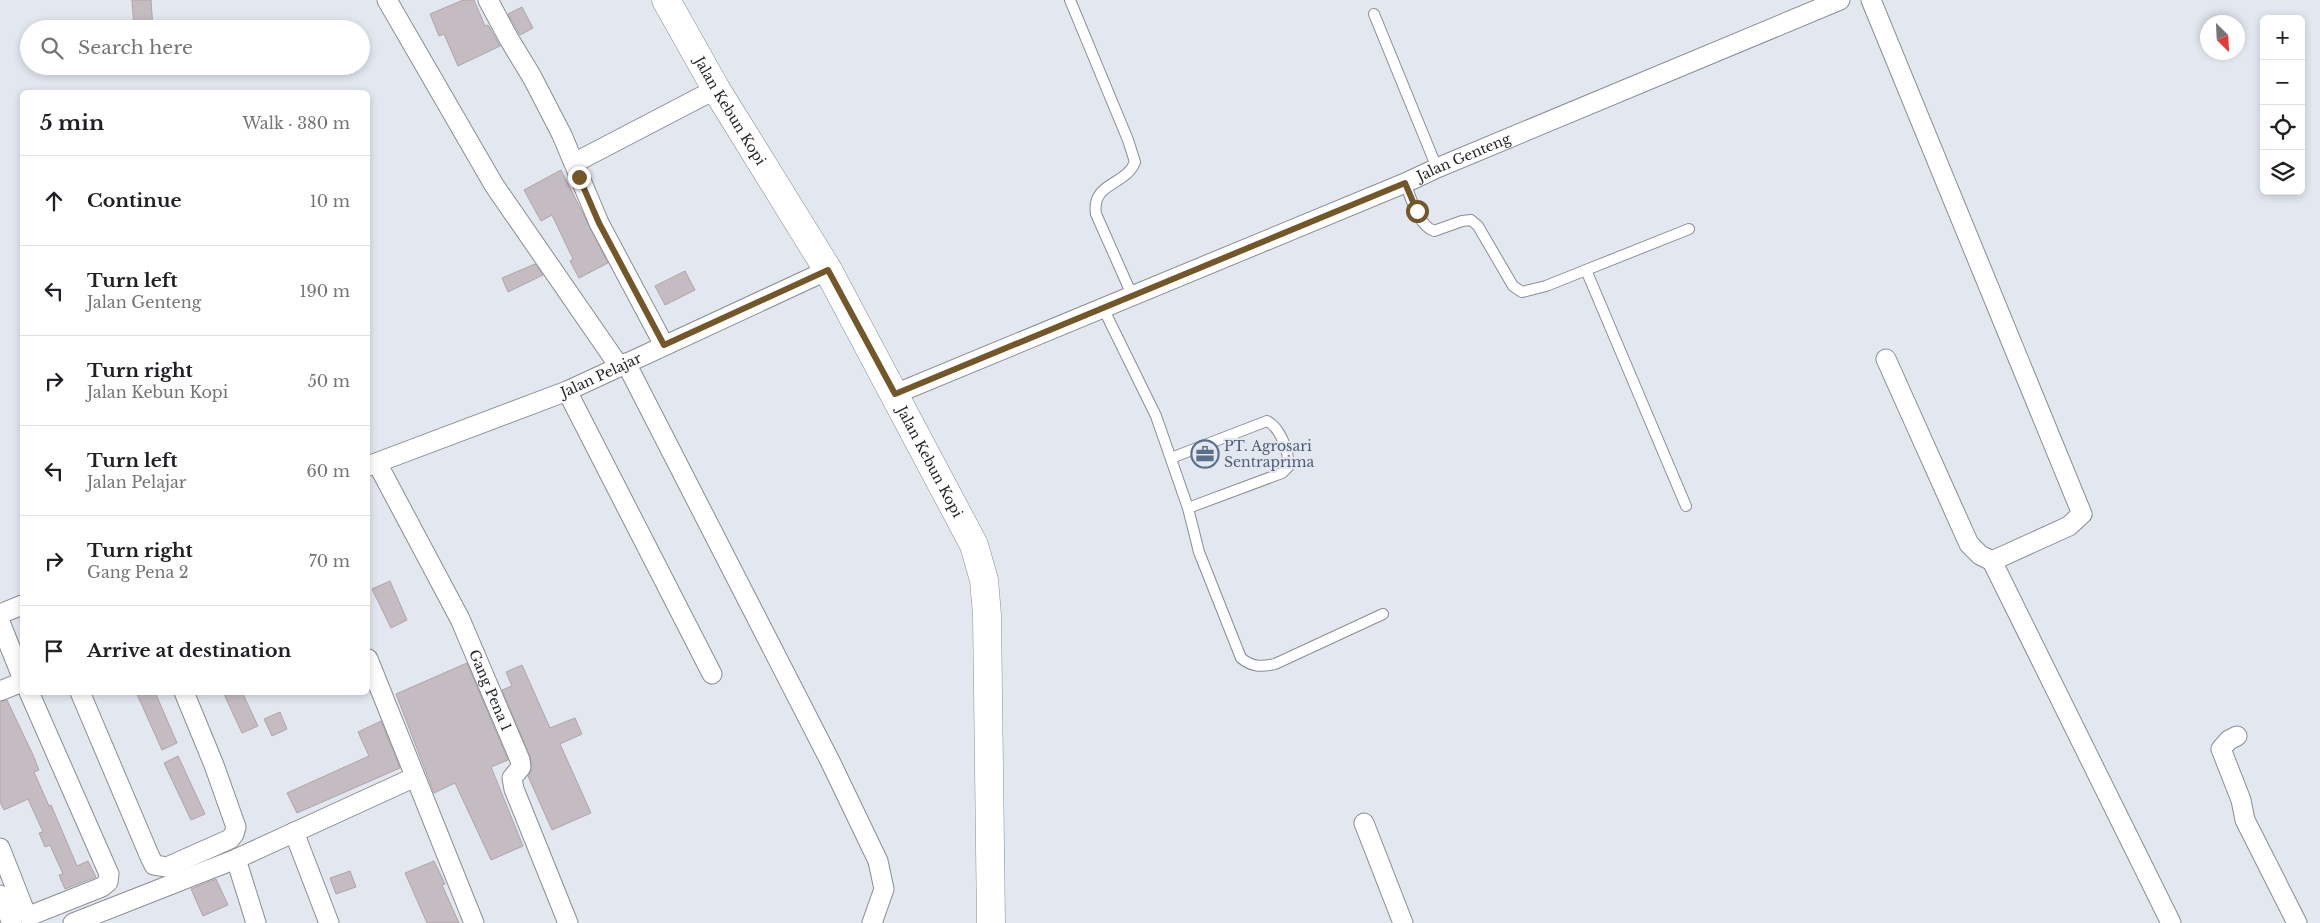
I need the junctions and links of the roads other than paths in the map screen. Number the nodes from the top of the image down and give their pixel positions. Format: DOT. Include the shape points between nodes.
graph roads {
  1 [pos="387,0"];
  2 [pos="488,0"];
  3 [pos="666,0"];
  4 [pos="1070,0"];
  5 [pos="1840,0"];
  6 [pos="1870,0"];
  7 [pos="1374,14"];
  8 [pos="716,89"];
  9 [pos="574,163"];
  10 [pos="1437,168"];
  11 [pos="1405,183"];
  12 [pos="1690,229"];
  13 [pos="828,270"];
  14 [pos="1586,270"];
  15 [pos="1132,295"];
  16 [pos="1104,308"];
  17 [pos="664,345"];
  18 [pos="1886,359"];
  19 [pos="623,364"];
  20 [pos="567,391"];
  21 [pos="895,394"];
  22 [pos="1171,458"];
  23 [pos="372,464"];
  24 [pos="1686,506"];
  25 [pos="1188,508"];
  26 [pos="1992,560"];
  27 [pos="20,607"];
  28 [pos="0,614"];
  29 [pos="1382,614"];
  30 [pos="0,622"];
  31 [pos="370,664"];
  32 [pos="20,672"];
  33 [pos="712,674"];
  34 [pos="20,683"];
  35 [pos="0,691"];
  36 [pos="30,695"];
  37 [pos="81,695"];
  38 [pos="185,695"];
  39 [pos="2237,736"];
  40 [pos="415,777"];
  41 [pos="1364,823"];
  42 [pos="294,832"];
  43 [pos="0,848"];
  44 [pos="236,859"];
  45 [pos="0,894"];
  46 [pos="12,923"];
  47 [pos="73,923"];
  48 [pos="256,923"];
  49 [pos="329,923"];
  50 [pos="474,923"];
  51 [pos="568,923"];
  52 [pos="872,923"];
  53 [pos="991,923"];
  54 [pos="1403,923"];
  55 [pos="2171,923"];
  56 [pos="2297,923"];
  1 -- 19 [label="street" via="494,184"];
  2 -- 9 [label="street" via="532,76"];
  3 -- 8 [label="main road, Jalan Kebun Kopi"];
  4 -- 15 [label="lane" via="1135,162 1129,173 1102,191 1095,207"];
  5 -- 10 [label="street, Jalan Genteng"];
  6 -- 26 [label="street" via="2082,514 2069,526"];
  7 -- 10 [label="lane"];
  8 -- 9 [label="street"];
  8 -- 13 [label="main road, Jalan Kebun Kopi"];
  9 -- 17 [label="street" via="599,223"];
  10 -- 11 [label="street, Jalan Genteng"];
  11 -- 14 [label="lane" via="1429,229 1434,231 1462,220 1471,220 1478,226 1513,286 1522,292"];
  11 -- 15 [label="street, Jalan Genteng"];
  12 -- 14 [label="lane"];
  13 -- 17 [label="street, Jalan Pelajar"];
  13 -- 21 [label="main road, Jalan Kebun Kopi"];
  14 -- 24 [label="lane"];
  15 -- 16 [label="street, Jalan Genteng"];
  16 -- 21 [label="street, Jalan Genteng"];
  16 -- 22 [label="lane" via="1156,416"];
  17 -- 19 [label="street, Jalan Pelajar"];
  18 -- 26 [label="street" via="1969,544 1980,555"];
  19 -- 20 [label="street, Jalan Pelajar"];
  19 -- 52 [label="street" via="830,760 878,861 884,889"];
  20 -- 23 [label="street, Jalan Pelajar"];
  20 -- 33 [label="street"];
  21 -- 53 [label="main road, Jalan Kebun Kopi" via="974,545 984,580"];
  22 -- 25 [label="lane"];
  22 -- 25 [label="lane" via="1267,421 1274,424 1288,454 1289,466 1282,473"];
  23 -- 51 [label="street, Gang Pena 1" via="460,618 520,760 521,766 512,778 514,789"];
  25 -- 29 [label="lane" via="1199,552 1241,658 1249,664 1275,664"];
  26 -- 55 [label="street"];
  27 -- 28 [label="street"];
  30 -- 32 [label="street"];
  31 -- 40 [label="street"];
  34 -- 35 [label="street"];
  36 -- 43 [label="street" via="109,874 108,882 29,916"];
  37 -- 38 [label="street" via="150,858 154,864 167,867 230,839 236,828"];
  39 -- 56 [label="street" via="2222,749 2224,756 2245,820"];
  40 -- 42 [label="street"];
  40 -- 50 [label="street"];
  41 -- 54 [label="street"];
  42 -- 44 [label="street"];
  42 -- 49 [label="street"];
  44 -- 47 [label="street"];
  44 -- 48 [label="street"];
  45 -- 46 [label="street"];
}
